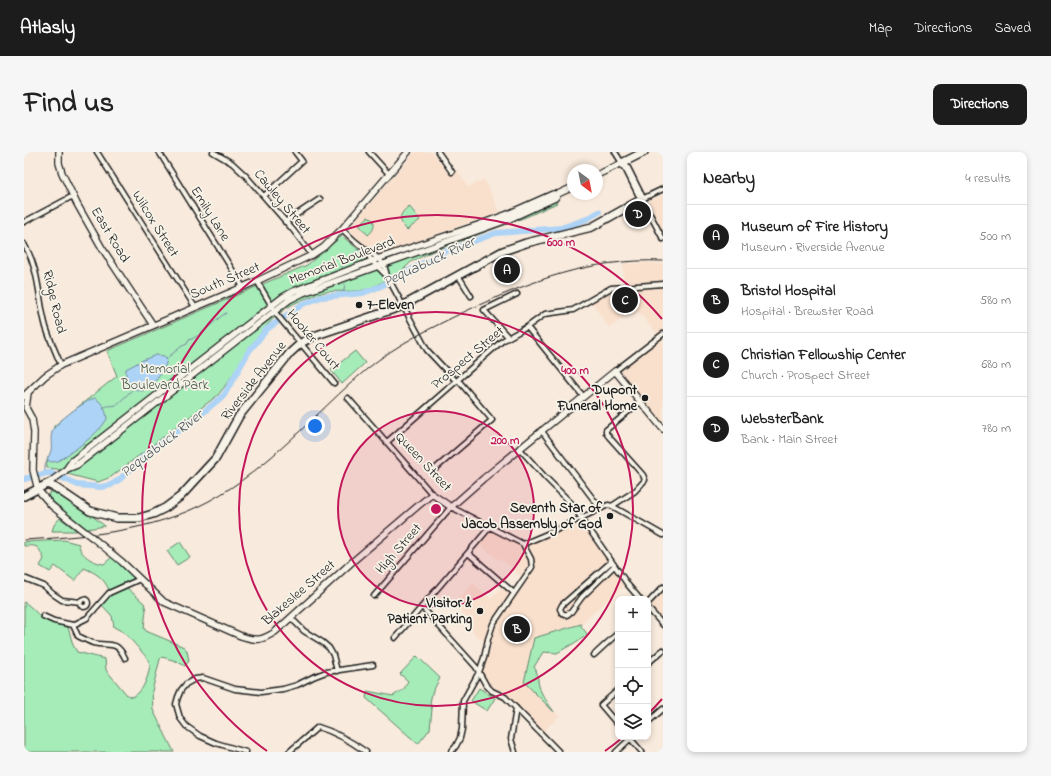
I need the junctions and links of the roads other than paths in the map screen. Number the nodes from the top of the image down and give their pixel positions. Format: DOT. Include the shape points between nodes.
graph roads {
  1 [pos="59,152"];
  2 [pos="98,152"];
  3 [pos="159,152"];
  4 [pos="213,152"];
  5 [pos="296,152"];
  6 [pos="369,152"];
  7 [pos="408,152"];
  8 [pos="438,152"];
  9 [pos="615,152"];
  10 [pos="644,152"];
  11 [pos="622,163"];
  12 [pos="452,172"];
  13 [pos="603,172"];
  14 [pos="389,174"];
  15 [pos="663,189"];
  16 [pos="567,190"];
  17 [pos="558,194"];
  18 [pos="73,196"];
  19 [pos="264,196"];
  20 [pos="320,199"];
  21 [pos="642,199"];
  22 [pos="24,222"];
  23 [pos="285,222"];
  24 [pos="342,229"];
  25 [pos="663,239"];
  26 [pos="24,244"];
  27 [pos="364,249"];
  28 [pos="312,255"];
  29 [pos="380,258"];
  30 [pos="372,261"];
  31 [pos="383,265"];
  32 [pos="377,267"];
  33 [pos="458,275"];
  34 [pos="387,276"];
  35 [pos="257,281"];
  36 [pos="663,284"];
  37 [pos="243,287"];
  38 [pos="516,294"];
  39 [pos="471,296"];
  40 [pos="403,305"];
  41 [pos="194,307"];
  42 [pos="275,311"];
  43 [pos="154,325"];
  44 [pos="527,327"];
  45 [pos="663,334"];
  46 [pos="508,337"];
  47 [pos="301,343"];
  48 [pos="61,365"];
  49 [pos="615,371"];
  50 [pos="457,381"];
  51 [pos="334,384"];
  52 [pos="29,391"];
  53 [pos="24,396"];
  54 [pos="583,396"];
  55 [pos="348,398"];
  56 [pos="640,402"];
  57 [pos="25,408"];
  58 [pos="663,429"];
  59 [pos="541,430"];
  60 [pos="388,442"];
  61 [pos="520,448"];
  62 [pos="435,469"];
  63 [pos="47,484"];
  64 [pos="38,490"];
  65 [pos="432,494"];
  66 [pos="24,496"];
  67 [pos="612,506"];
  68 [pos="451,507"];
  69 [pos="600,508"];
  70 [pos="581,518"];
  71 [pos="490,527"];
  72 [pos="663,535"];
  73 [pos="523,544"];
  74 [pos="468,554"];
  75 [pos="611,562"];
  76 [pos="614,566"];
  77 [pos="24,578"];
  78 [pos="140,579"];
  79 [pos="663,588"];
  80 [pos="514,593"];
  81 [pos="374,596"];
  82 [pos="637,596"];
  83 [pos="651,600"];
  84 [pos="422,606"];
  85 [pos="94,609"];
  86 [pos="651,611"];
  87 [pos="43,616"];
  88 [pos="291,618"];
  89 [pos="73,625"];
  90 [pos="663,625"];
  91 [pos="615,636"];
  92 [pos="395,638"];
  93 [pos="663,650"];
  94 [pos="594,655"];
  95 [pos="125,658"];
  96 [pos="651,660"];
  97 [pos="373,665"];
  98 [pos="337,671"];
  99 [pos="479,672"];
  100 [pos="615,693"];
  101 [pos="516,708"];
  102 [pos="663,708"];
  103 [pos="651,719"];
  104 [pos="615,721"];
  105 [pos="628,740"];
  106 [pos="632,740"];
  107 [pos="246,752"];
  108 [pos="289,752"];
  109 [pos="366,752"];
  110 [pos="451,752"];
  111 [pos="515,752"];
  112 [pos="559,752"];
  113 [pos="616,752"];
  114 [pos="642,752"];
  1 -- 18 [label="main road, East Road" via="62,173"];
  2 -- 41 [label="street, Wilcox Street"];
  3 -- 37 [label="street, Emily Lane"];
  4 -- 19 [label="street, Cawley Street" via="242,171"];
  5 -- 19 [label="street" via="302,161"];
  6 -- 14 [label="street"];
  7 -- 14 [label="main road, South Street"];
  8 -- 12 [label="street"];
  9 -- 11 [label="street"];
  10 -- 11 [label="highway"];
  11 -- 13 [label="main road"];
  11 -- 21 [label="highway"];
  14 -- 24 [label="main road, South Street"];
  15 -- 21 [label="street, Riverside Avenue"];
  16 -- 17 [label="main road, Memorial Boulevard"];
  17 -- 29 [label="main road, Memorial Boulevard" via="478,225"];
  17 -- 31 [label="main road, Memorial Boulevard" via="555,198 507,220"];
  18 -- 22 [label="street"];
  18 -- 43 [label="main road, East Road" via="102,248"];
  19 -- 23 [label="street, Cawley Street"];
  20 -- 23 [label="street"];
  21 -- 25 [label="street"];
  21 -- 33 [label="highway, Riverside Avenue" via="592,227 503,251"];
  23 -- 28 [label="street, Cawley Street"];
  24 -- 27 [label="street"];
  24 -- 28 [label="main road, South Street"];
  26 -- 48 [label="street, Ridge Road" via="37,274 46,327"];
  27 -- 29 [label="street"];
  27 -- 30 [label="street"];
  28 -- 35 [label="main road, South Street"];
  29 -- 30 [label="main road, Memorial Boulevard"];
  29 -- 31 [label="street"];
  30 -- 32 [label="street"];
  30 -- 42 [label="main road, Memorial Boulevard" via="302,287 283,297"];
  31 -- 32 [label="main road, Memorial Boulevard"];
  31 -- 34 [label="street"];
  32 -- 34 [label="street"];
  32 -- 42 [label="main road, Memorial Boulevard" via="304,293"];
  33 -- 39 [label="street"];
  33 -- 40 [label="highway, Riverside Avenue"];
  34 -- 40 [label="street"];
  35 -- 37 [label="main road, South Street"];
  35 -- 42 [label="street, Hooker Court"];
  36 -- 44 [label="street, Prospect Street" via="611,288 573,310 545,314"];
  37 -- 41 [label="main road, South Street"];
  38 -- 46 [label="street" via="484,310"];
  40 -- 47 [label="highway, Riverside Avenue" via="314,336"];
  40 -- 50 [label="street" via="427,350"];
  41 -- 43 [label="main road, South Street"];
  42 -- 47 [label="street, Hooker Court"];
  42 -- 63 [label="main road, Memorial Boulevard" via="77,465"];
  43 -- 48 [label="main road, South Street"];
  44 -- 46 [label="street, Prospect Street"];
  44 -- 54 [label="street"];
  45 -- 49 [label="street, High Street"];
  46 -- 50 [label="street, Prospect Street"];
  47 -- 51 [label="street, Hooker Court"];
  47 -- 63 [label="highway, Riverside Avenue" via="239,416 216,458 181,496 165,508 139,518 117,518 90,511"];
  48 -- 52 [label="main road, South Street"];
  49 -- 54 [label="main road, High Street"];
  49 -- 56 [label="main road"];
  50 -- 60 [label="street, Prospect Street"];
  50 -- 62 [label="street" via="492,420"];
  52 -- 53 [label="main road, South Street"];
  52 -- 57 [label="main road"];
  54 -- 59 [label="main road, High Street"];
  55 -- 60 [label="street, Queen Street"];
  56 -- 58 [label="main road"];
  56 -- 67 [label="street" via="606,430 645,480 631,494"];
  57 -- 64 [label="main road" via="32,419 33,470"];
  59 -- 61 [label="main road, High Street"];
  59 -- 69 [label="street"];
  60 -- 65 [label="street, Queen Street"];
  61 -- 68 [label="main road, High Street"];
  61 -- 70 [label="street" via="571,503"];
  63 -- 64 [label="highway"];
  64 -- 66 [label="highway"];
  64 -- 78 [label="main road, Blakeslee Street, bridge" via="52,506 112,553"];
  65 -- 68 [label="main road, Queen Street"];
  65 -- 88 [label="main road, Blakeslee Street"];
  67 -- 69 [label="street"];
  67 -- 72 [label="street"];
  68 -- 71 [label="street, Queen Street"];
  68 -- 81 [label="street, High Street"];
  69 -- 70 [label="street"];
  70 -- 73 [label="street"];
  70 -- 75 [label="street"];
  71 -- 73 [label="street, Queen Street"];
  71 -- 74 [label="street"];
  73 -- 80 [label="street" via="532,564"];
  74 -- 80 [label="street"];
  74 -- 84 [label="street"];
  75 -- 76 [label="street"];
  75 -- 76 [label="street" via="562,605 562,613 571,612 580,599"];
  76 -- 82 [label="street"];
  77 -- 85 [label="street" via="44,586 62,600 86,600"];
  78 -- 85 [label="street" via="109,593"];
  78 -- 88 [label="main road, Blakeslee Street" via="169,604 251,639 266,638"];
  79 -- 83 [label="street"];
  80 -- 99 [label="street" via="493,624"];
  84 -- 92 [label="street"];
  84 -- 99 [label="street"];
  85 -- 89 [label="street" via="87,618"];
  86 -- 90 [label="street"];
  87 -- 89 [label="street"];
  88 -- 98 [label="street" via="304,631 329,648"];
  89 -- 95 [label="street" via="78,636 93,643 116,646"];
  91 -- 94 [label="street"];
  93 -- 96 [label="street"];
  97 -- 98 [label="street"];
  98 -- 107 [label="street" via="313,676 283,689 260,692 235,689 203,678 194,679 186,684 176,704 180,718 186,726 216,743"];
  99 -- 101 [label="street" via="492,691 505,697"];
  99 -- 110 [label="street" via="463,701 460,738"];
  100 -- 104 [label="street" via="601,705"];
  101 -- 111 [label="street" via="511,739"];
  101 -- 112 [label="street"];
  102 -- 103 [label="street"];
  105 -- 113 [label="street"];
  106 -- 114 [label="street"];
  108 -- 109 [label="street" via="318,727"];
}
